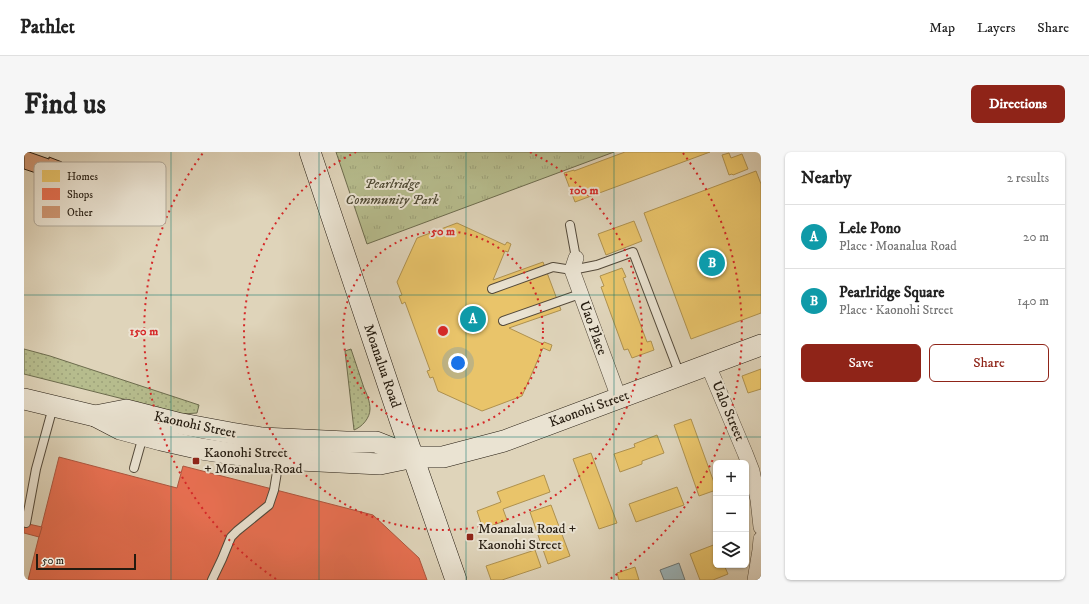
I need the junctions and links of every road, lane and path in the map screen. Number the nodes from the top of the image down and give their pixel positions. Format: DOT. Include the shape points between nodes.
graph roads {
  1 [pos="310,152"];
  2 [pos="570,226"];
  3 [pos="574,264"];
  4 [pos="492,289"];
  5 [pos="580,294"];
  6 [pos="503,321"];
  7 [pos="761,346"];
  8 [pos="708,365"];
  9 [pos="680,376"];
  10 [pos="619,398"];
  11 [pos="24,399"];
  12 [pos="53,406"];
  13 [pos="95,416"];
  14 [pos="143,435"];
  15 [pos="414,457"];
  16 [pos="279,459"];
  17 [pos="134,468"];
  18 [pos="26,523"];
  19 [pos="761,527"];
  20 [pos="761,539"];
  21 [pos="212,580"];
  22 [pos="456,580"];
  23 [pos="755,580"];
  1 -- 15 [label="street, Moanalua Road"];
  2 -- 3 [label="lane"];
  3 -- 4 [label="lane" via="553,267"];
  3 -- 5 [label="street, Uao Place"];
  3 -- 9 [label="lane" via="597,265 633,252"];
  5 -- 6 [label="lane"];
  5 -- 10 [label="street, Uao Place"];
  7 -- 8 [label="street, Kaonohi Street"];
  8 -- 9 [label="street, Kaonohi Street"];
  8 -- 19 [label="street, Ualo Street" via="752,471"];
  9 -- 10 [label="street, Kaonohi Street"];
  10 -- 15 [label="street, Kaonohi Street" via="504,441 443,457"];
  11 -- 12 [label="street, Kaonohi Street"];
  12 -- 13 [label="street, Kaonohi Street"];
  12 -- 18 [label="lane" via="36,470"];
  13 -- 14 [label="street, Kaonohi Street" via="120,429"];
  13 -- 15 [label="street, Kaonohi Street" via="126,410 247,436 376,442"];
  14 -- 16 [label="street, Kaonohi Street" via="201,449"];
  14 -- 17 [label="lane"];
  15 -- 16 [label="street, Kaonohi Street" via="380,464"];
  15 -- 22 [label="street, Moanalua Road"];
  16 -- 21 [label="lane" via="269,505 231,537"];
  20 -- 23 [label="street"];
}
